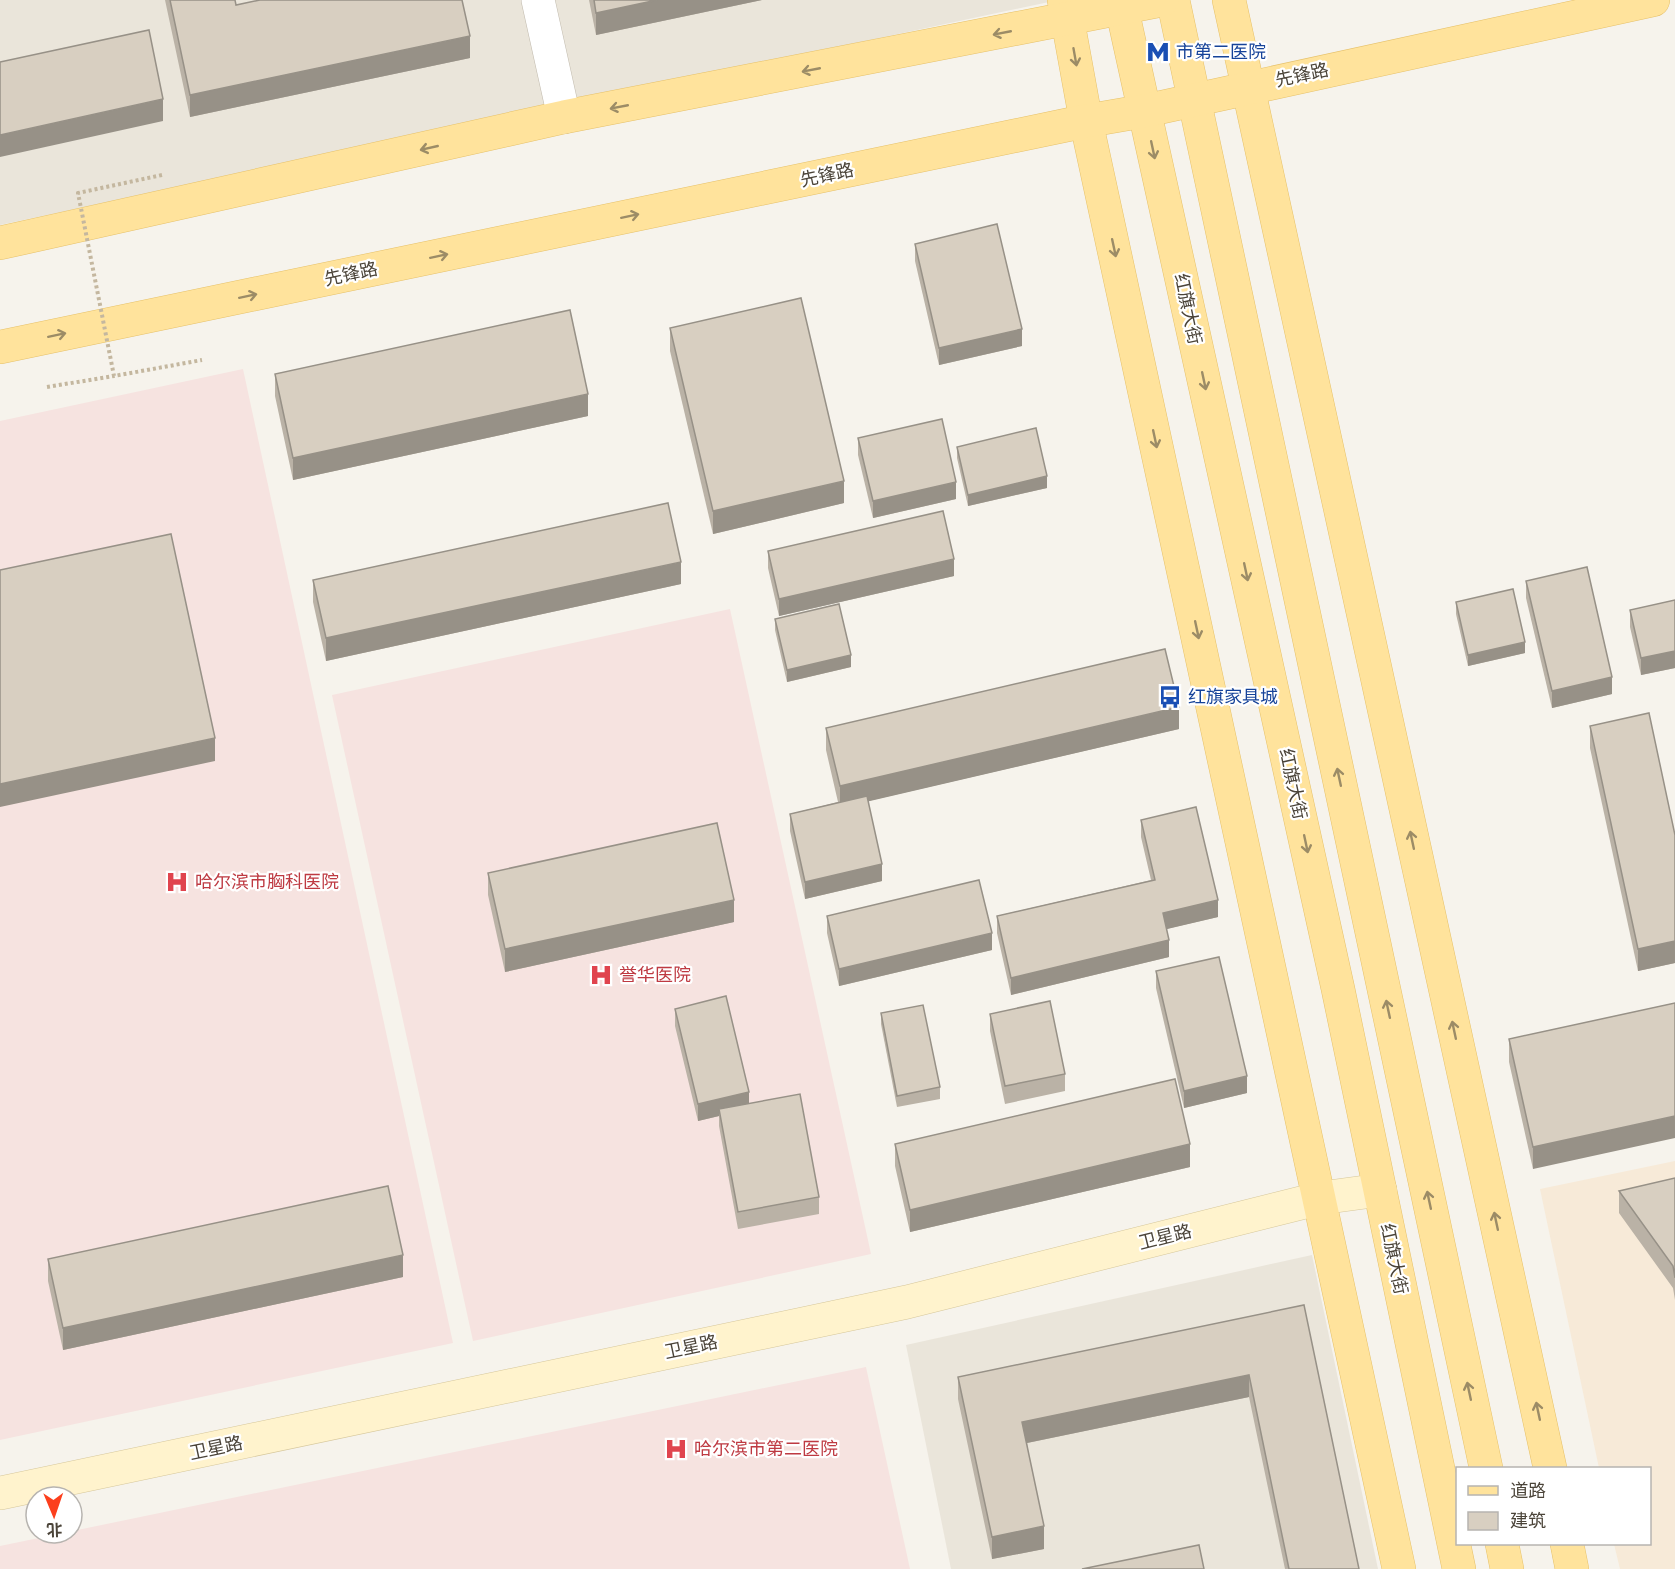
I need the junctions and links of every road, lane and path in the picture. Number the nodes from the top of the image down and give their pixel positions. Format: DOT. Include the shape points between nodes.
graph roads {
  1 [pos="538,0"];
  2 [pos="1162,0"];
  3 [pos="1173,0"];
  4 [pos="1229,0"];
  5 [pos="1653,0"];
  6 [pos="1121,4"];
  7 [pos="1066,10"];
  8 [pos="1247,87"];
  9 [pos="1195,100"];
  10 [pos="1144,111"];
  11 [pos="564,117"];
  12 [pos="1086,121"];
  13 [pos="162,175"];
  14 [pos="0,243"];
  15 [pos="0,347"];
  16 [pos="202,360"];
  17 [pos="114,376"];
  18 [pos="47,387"];
  19 [pos="1380,1190"];
  20 [pos="1321,1198"];
  21 [pos="1486,1467"];
  22 [pos="1550,1467"];
  23 [pos="0,1493"];
  24 [pos="1502,1545"];
  25 [pos="1567,1545"];
  26 [pos="1399,1569"];
  27 [pos="1459,1569"];
  28 [pos="1507,1569"];
  29 [pos="1572,1569"];
  1 -- 11 [label="street"];
  2 -- 6 [label="main road"];
  3 -- 9 [label="main road"];
  4 -- 8 [label="main road"];
  5 -- 8 [label="main road, 先锋路"];
  6 -- 7 [label="main road"];
  6 -- 10 [label="main road, 红旗大街"];
  7 -- 11 [label="main road, one-way"];
  7 -- 12 [label="main road, one-way"];
  8 -- 9 [label="main road, 先锋路"];
  22 -- 8 [label="main road, one-way"];
  9 -- 10 [label="main road, 先锋路"];
  21 -- 9 [label="main road, one-way"];
  10 -- 12 [label="main road, 先锋路"];
  10 -- 19 [label="main road, 红旗大街, one-way"];
  11 -- 14 [label="main road, one-way"];
  15 -- 12 [label="main road, 先锋路, one-way"];
  12 -- 20 [label="main road, one-way"];
  13 -- 17 [label="path, bridge" via="78,193"];
  16 -- 17 [label="path, bridge"];
  17 -- 18 [label="path"];
  19 -- 20 [label="street, 卫星路"];
  19 -- 27 [label="main road, 红旗大街"];
  20 -- 23 [label="street, 卫星路" via="907,1302"];
  20 -- 26 [label="main road"];
  24 -- 28 [label="main road"];
  25 -- 29 [label="main road"];
}
